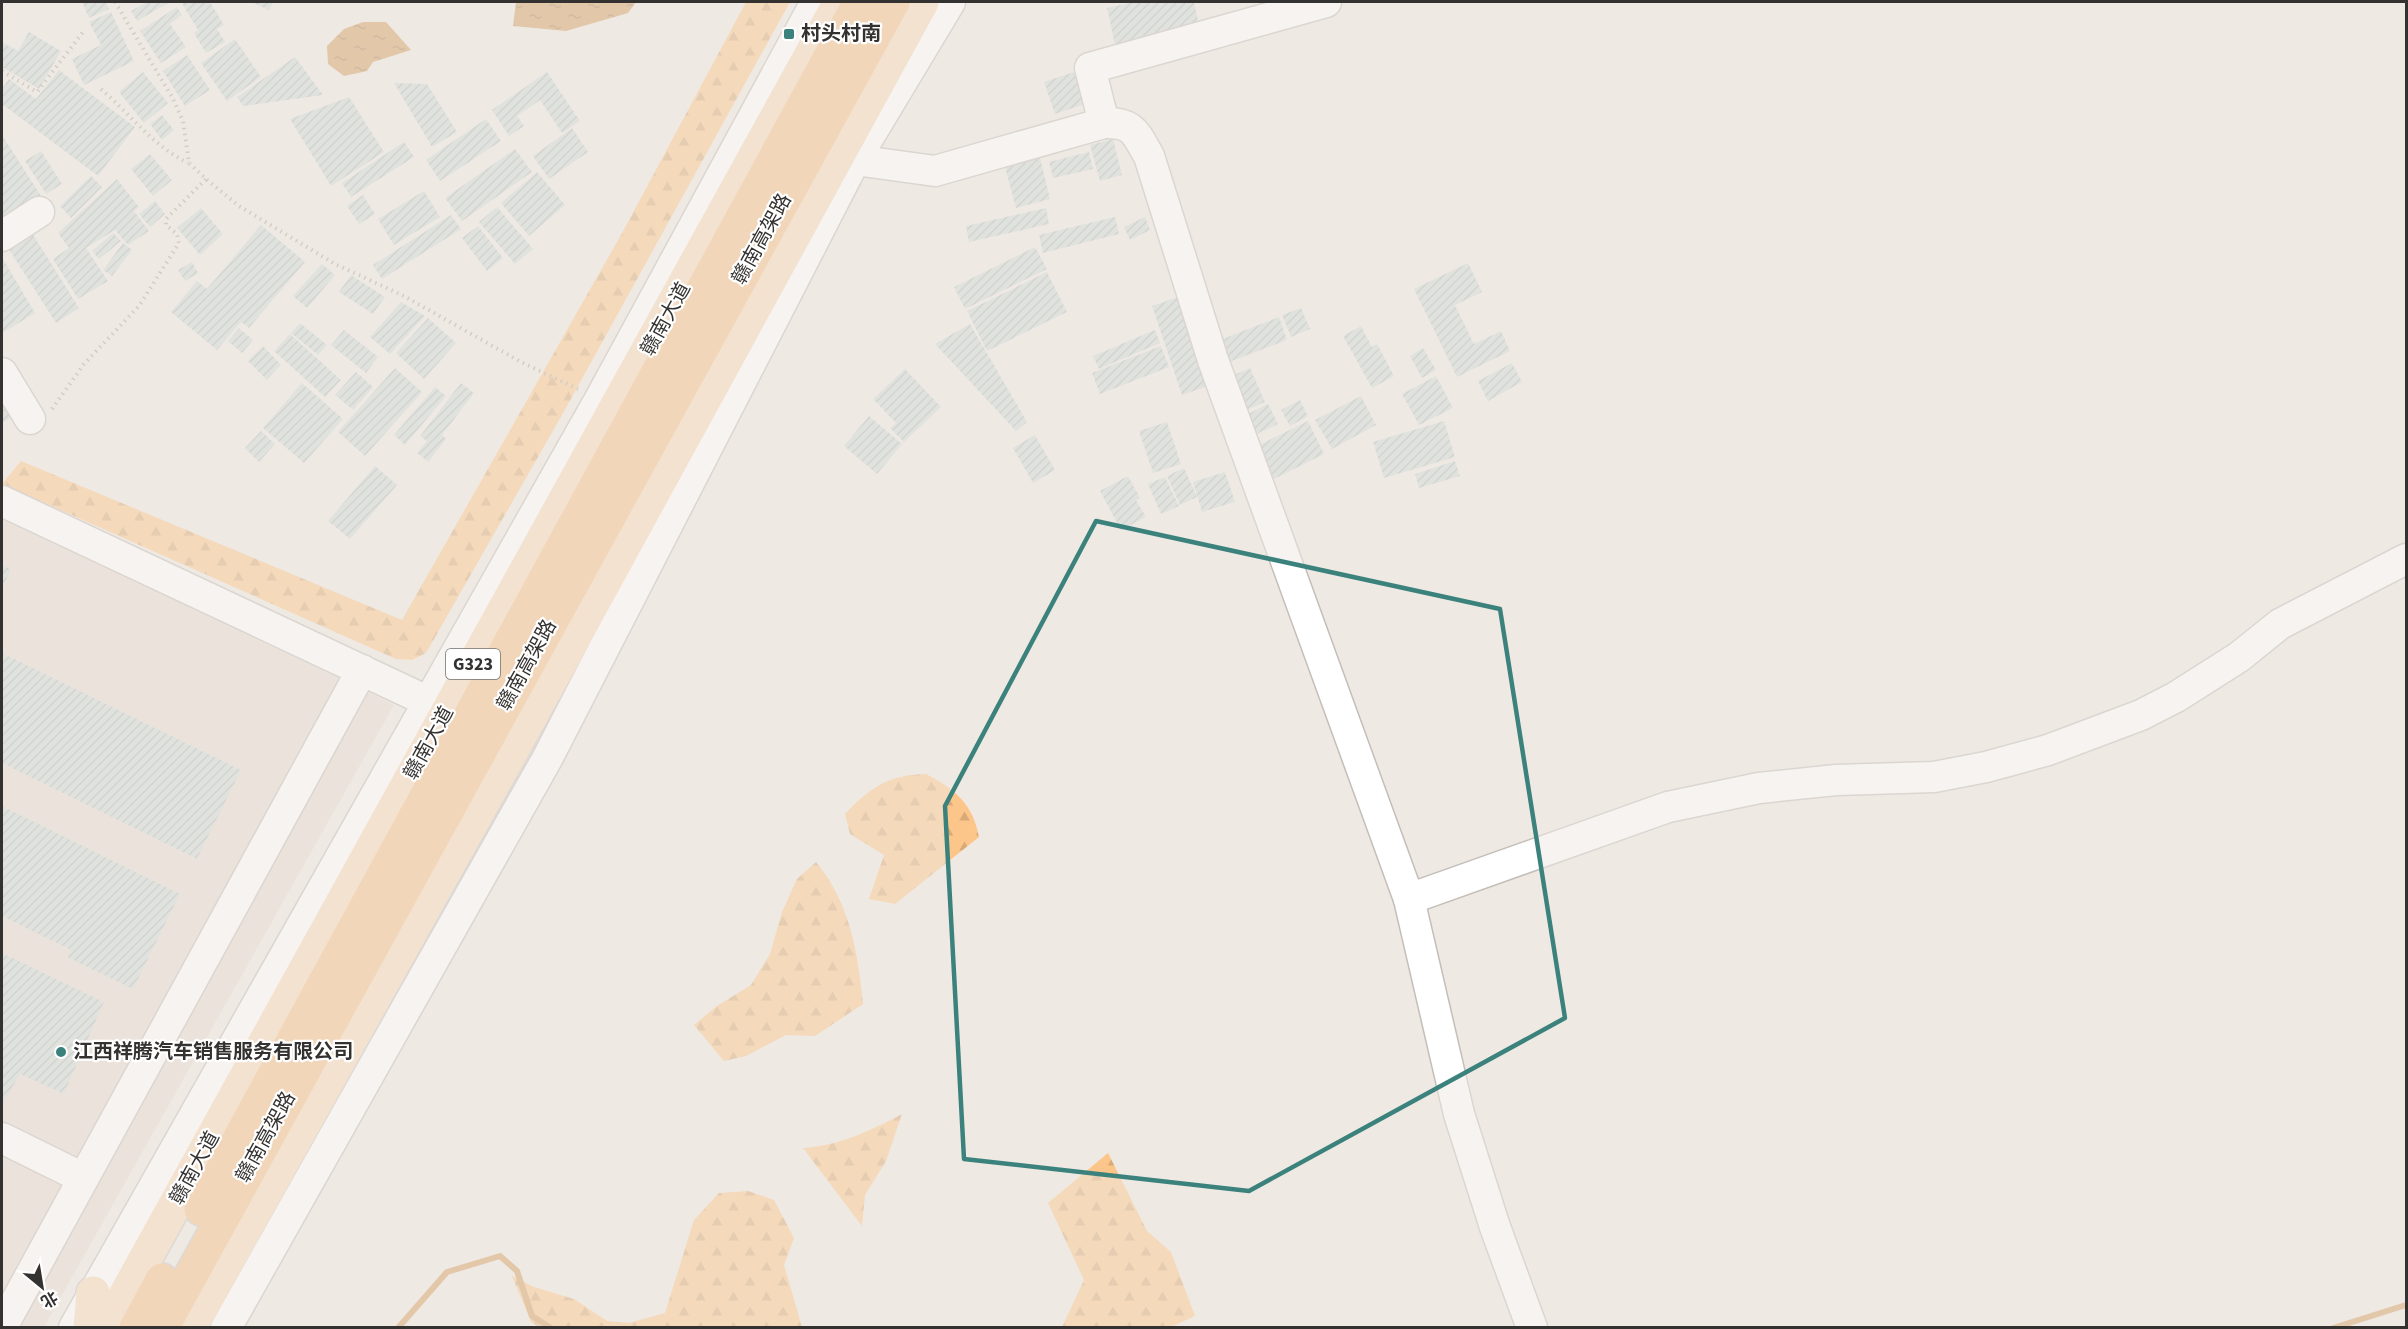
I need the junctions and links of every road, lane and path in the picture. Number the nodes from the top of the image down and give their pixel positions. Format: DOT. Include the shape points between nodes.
graph roads {
  1 [pos="115,2"];
  2 [pos="816,2"];
  3 [pos="840,2"];
  4 [pos="860,2"];
  5 [pos="893,2"];
  6 [pos="922,2"];
  7 [pos="950,2"];
  8 [pos="1326,2"];
  9 [pos="83,32"];
  10 [pos="2,71"];
  11 [pos="100,89"];
  12 [pos="1104,123"];
  13 [pos="855,160"];
  14 [pos="189,163"];
  15 [pos="206,179"];
  16 [pos="39,212"];
  17 [pos="2,236"];
  18 [pos="2,373"];
  19 [pos="600,399"];
  20 [pos="30,419"];
  21 [pos="2,501"];
  22 [pos="2406,560"];
  23 [pos="362,670"];
  24 [pos="427,701"];
  25 [pos="1408,899"];
  26 [pos="2,1138"];
  27 [pos="83,1178"];
  28 [pos="93,1293"];
  29 [pos="2,1327"];
  30 [pos="74,1328"];
  31 [pos="90,1328"];
  32 [pos="107,1328"];
  33 [pos="136,1328"];
  34 [pos="162,1328"];
  35 [pos="190,1328"];
  36 [pos="226,1328"];
  37 [pos="1532,1328"];
  1 -- 14 [label="path" via="183,121"];
  2 -- 19 [label="street"];
  3 -- 32 [label="main road, 赣南大道 / G323"];
  4 -- 33 [label="highway, 赣南高架路"];
  5 -- 34 [label="highway, 赣南高架路"];
  6 -- 35 [label="main road"];
  7 -- 13 [label="street"];
  8 -- 12 [label="street" via="1090,68"];
  9 -- 10 [label="path" via="37,92"];
  11 -- 14 [label="path" via="167,152"];
  12 -- 13 [label="street" via="935,171"];
  12 -- 25 [label="street" via="1122,122 1134,130 1149,156 1213,360"];
  13 -- 36 [label="street" via="547,759"];
  14 -- 15 [label="path"];
  15 -- 19 [label="path" via="239,206 335,264"];
  15 -- 20 [label="path" via="166,219 166,225 177,234 178,243 140,306 84,364 51,410 39,419"];
  16 -- 17 [label="street"];
  18 -- 20 [label="street"];
  19 -- 24 [label="street"];
  21 -- 23 [label="street"];
  22 -- 25 [label="street" via="2280,624 2239,657 2141,715 2048,750 1934,777 1836,780 1760,789 1668,807"];
  23 -- 24 [label="street"];
  23 -- 27 [label="street"];
  24 -- 28 [label="street"];
  25 -- 37 [label="street" via="1459,1114"];
  26 -- 27 [label="street"];
  27 -- 29 [label="street"];
  28 -- 30 [label="street"];
  28 -- 31 [label="main road"];
}
